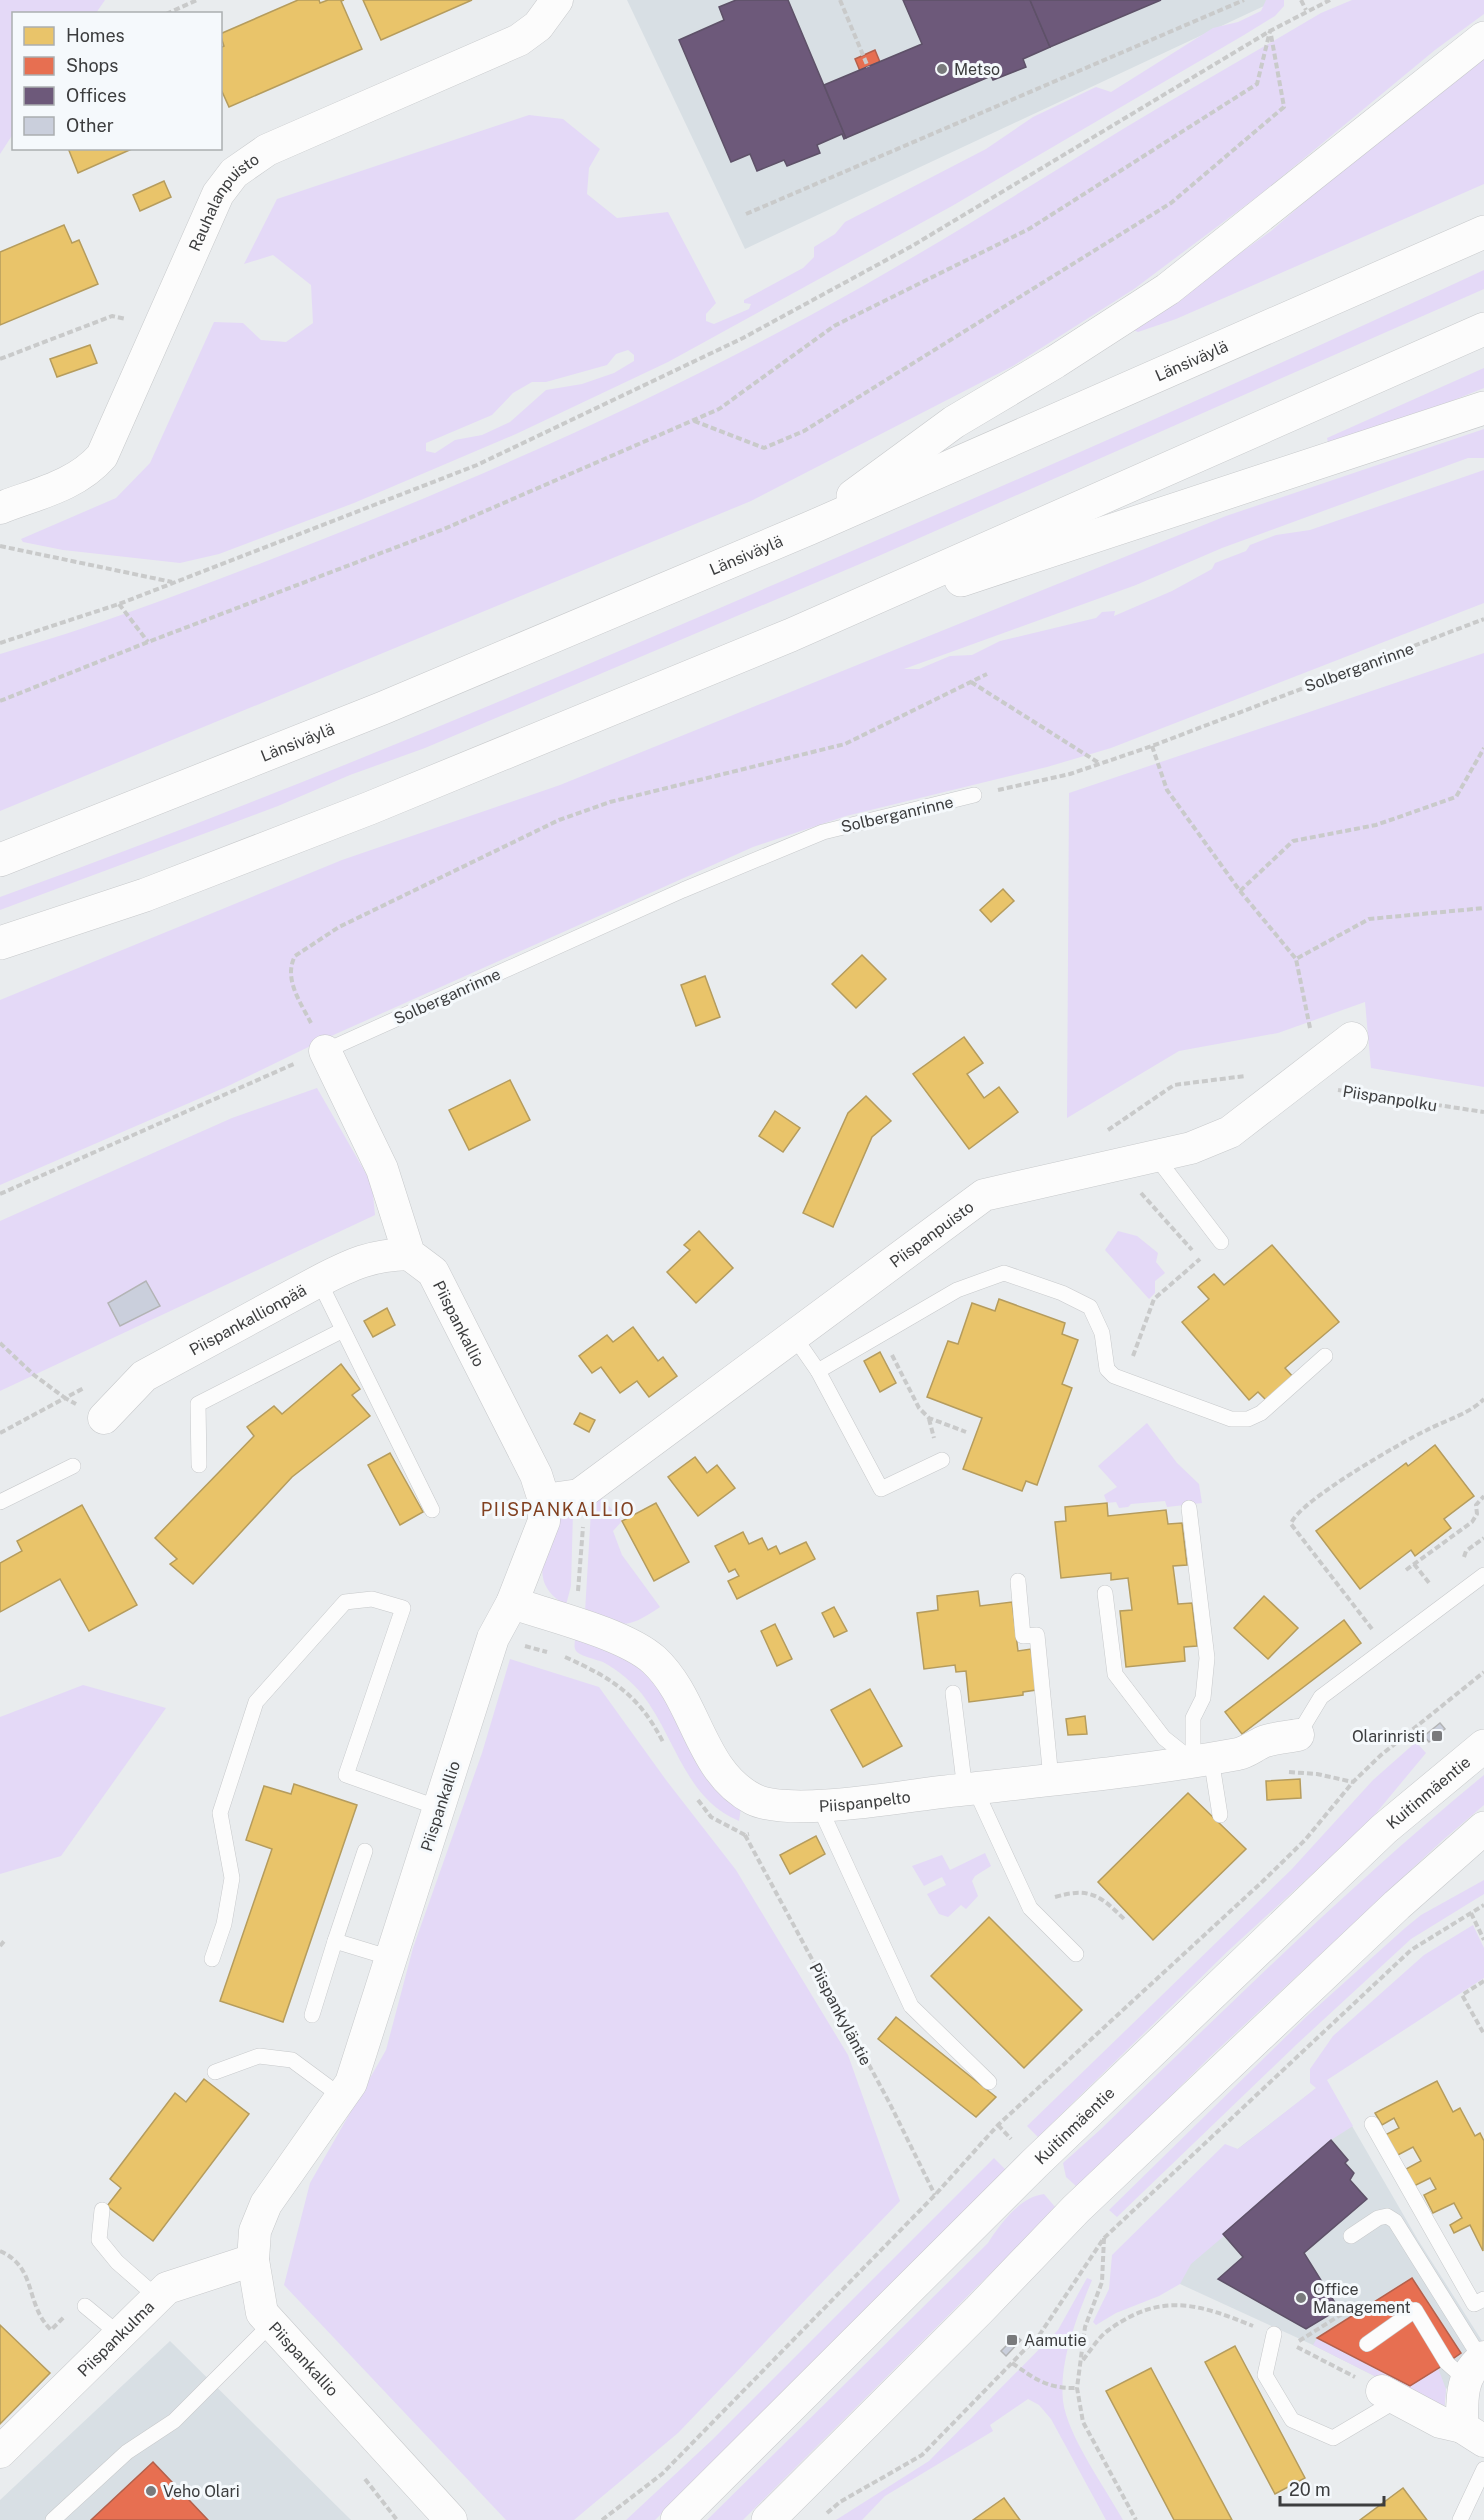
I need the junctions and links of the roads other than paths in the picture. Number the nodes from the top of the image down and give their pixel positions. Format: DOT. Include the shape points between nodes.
graph roads {
  1 [pos="557,0"];
  2 [pos="1484,38"];
  3 [pos="1484,232"];
  4 [pos="1484,329"];
  5 [pos="1484,408"];
  6 [pos="0,508"];
  7 [pos="810,528"];
  8 [pos="791,635"];
  9 [pos="974,795"];
  10 [pos="0,860"];
  11 [pos="145,896"];
  12 [pos="0,943"];
  13 [pos="0,964"];
  14 [pos="1352,1038"];
  15 [pos="325,1051"];
  16 [pos="1156,1157"];
  17 [pos="1221,1242"];
  18 [pos="409,1254"];
  19 [pos="319,1281"];
  20 [pos="342,1331"];
  21 [pos="794,1335"];
  22 [pos="1325,1356"];
  23 [pos="818,1371"];
  24 [pos="104,1418"];
  25 [pos="942,1460"];
  26 [pos="199,1465"];
  27 [pos="73,1466"];
  28 [pos="544,1500"];
  29 [pos="0,1502"];
  30 [pos="1189,1508"];
  31 [pos="432,1509"];
  32 [pos="1484,1575"];
  33 [pos="1018,1581"];
  34 [pos="1105,1593"];
  35 [pos="512,1603"];
  36 [pos="953,1693"];
  37 [pos="1298,1735"];
  38 [pos="1484,1746"];
  39 [pos="1202,1760"];
  40 [pos="1051,1779"];
  41 [pos="970,1789"];
  42 [pos="821,1804"];
  43 [pos="439,1808"];
  44 [pos="1220,1815"];
  45 [pos="1484,1828"];
  46 [pos="365,1851"];
  47 [pos="335,1941"];
  48 [pos="1076,1954"];
  49 [pos="391,1958"];
  50 [pos="212,1959"];
  51 [pos="312,2015"];
  52 [pos="215,2072"];
  53 [pos="989,2082"];
  54 [pos="342,2097"];
  55 [pos="1372,2124"];
  56 [pos="102,2210"];
  57 [pos="1351,2236"];
  58 [pos="253,2260"];
  59 [pos="158,2298"];
  60 [pos="1484,2299"];
  61 [pos="78,2308"];
  62 [pos="272,2324"];
  63 [pos="1274,2334"];
  64 [pos="120,2335"];
  65 [pos="1367,2344"];
  66 [pos="1477,2365"];
  67 [pos="1389,2396"];
  68 [pos="1473,2434"];
  69 [pos="0,2452"];
  70 [pos="1484,2469"];
  71 [pos="53,2520"];
  72 [pos="451,2520"];
  73 [pos="677,2520"];
  74 [pos="768,2520"];
  75 [pos="1460,2520"];
  1 -- 6 [label="street, Rauhalanpuisto" via="538,26 519,40 267,150 234,173 218,194 102,456 89,471 71,481"];
  2 -- 7 [label="main road" via="1168,289 954,422"];
  3 -- 7 [label="main road, Länsiväylä"];
  4 -- 8 [label="main road"];
  5 -- 8 [label="main road"];
  7 -- 10 [label="main road, Länsiväylä" via="383,708"];
  8 -- 11 [label="main road"];
  9 -- 15 [label="lane, Solberganrinne" via="823,832 683,890"];
  11 -- 12 [label="main road"];
  11 -- 13 [label="main road"];
  14 -- 16 [label="street, Piispanpuisto" via="1230,1132"];
  15 -- 18 [label="street" via="382,1169"];
  16 -- 17 [label="lane"];
  16 -- 21 [label="street, Piispanpuisto" via="984,1195"];
  18 -- 19 [label="street, Piispankallionpää" via="381,1254"];
  18 -- 28 [label="street, Piispankallio" via="432,1272 536,1475"];
  19 -- 20 [label="lane"];
  19 -- 24 [label="street, Piispankallionpää" via="144,1376"];
  20 -- 26 [label="lane" via="198,1404"];
  20 -- 31 [label="lane"];
  21 -- 23 [label="lane"];
  21 -- 28 [label="street, Piispanpuisto" via="579,1495"];
  22 -- 23 [label="lane" via="1261,1413 1248,1419 1231,1419 1114,1376 1107,1369 1102,1333 1090,1307 1004,1273 957,1290"];
  23 -- 25 [label="lane" via="881,1489"];
  27 -- 29 [label="lane"];
  28 -- 35 [label="street, Piispankallio" via="544,1521"];
  30 -- 39 [label="lane" via="1207,1658 1203,1698 1192,1718"];
  32 -- 37 [label="lane" via="1321,1697"];
  33 -- 40 [label="lane" via="1023,1636 1037,1635"];
  34 -- 39 [label="lane" via="1115,1674 1164,1738"];
  35 -- 42 [label="street, Piispanpelto" via="627,1643 655,1661 680,1695 729,1783 754,1800 780,1806"];
  35 -- 43 [label="street, Piispankallio" via="494,1638"];
  36 -- 41 [label="lane"];
  37 -- 39 [label="street, Piispanpelto" via="1264,1742 1242,1753"];
  38 -- 73 [label="main road, Kuitinmäentie" via="1384,1829 1034,2164"];
  39 -- 40 [label="street, Piispanpelto"];
  39 -- 44 [label="lane"];
  40 -- 41 [label="street, Piispanpelto"];
  41 -- 42 [label="street, Piispanpelto"];
  41 -- 48 [label="lane" via="1030,1908"];
  42 -- 53 [label="lane" via="911,2006"];
  43 -- 49 [label="street, Piispankallio"];
  43 -- 50 [label="lane" via="346,1776 403,1608 372,1599 345,1602 256,1702 220,1813 232,1878 224,1924"];
  45 -- 74 [label="main road" via="1397,1905 1076,2209"];
  46 -- 47 [label="lane"];
  47 -- 49 [label="lane"];
  47 -- 51 [label="lane"];
  49 -- 54 [label="street, Piispankallio" via="351,2083"];
  52 -- 54 [label="lane" via="259,2056 292,2060"];
  54 -- 58 [label="street, Piispankallio" via="266,2204 255,2231"];
  55 -- 60 [label="lane" via="1474,2304"];
  56 -- 59 [label="lane" via="99,2240 117,2262"];
  57 -- 66 [label="lane" via="1378,2218 1387,2216 1395,2221"];
  58 -- 59 [label="street, Piispankulma" via="167,2288"];
  58 -- 62 [label="street, Piispankallio" via="262,2313"];
  59 -- 64 [label="street, Piispankulma"];
  61 -- 64 [label="lane"];
  62 -- 71 [label="lane" via="174,2421 126,2452"];
  62 -- 72 [label="street, Piispankallio"];
  63 -- 67 [label="lane" via="1265,2375 1292,2420 1333,2438"];
  64 -- 69 [label="street, Piispankulma"];
  65 -- 66 [label="lane" via="1415,2310 1447,2362"];
  66 -- 68 [label="street" via="1462,2398"];
  67 -- 68 [label="street"];
  70 -- 75 [label="lane"];
}
